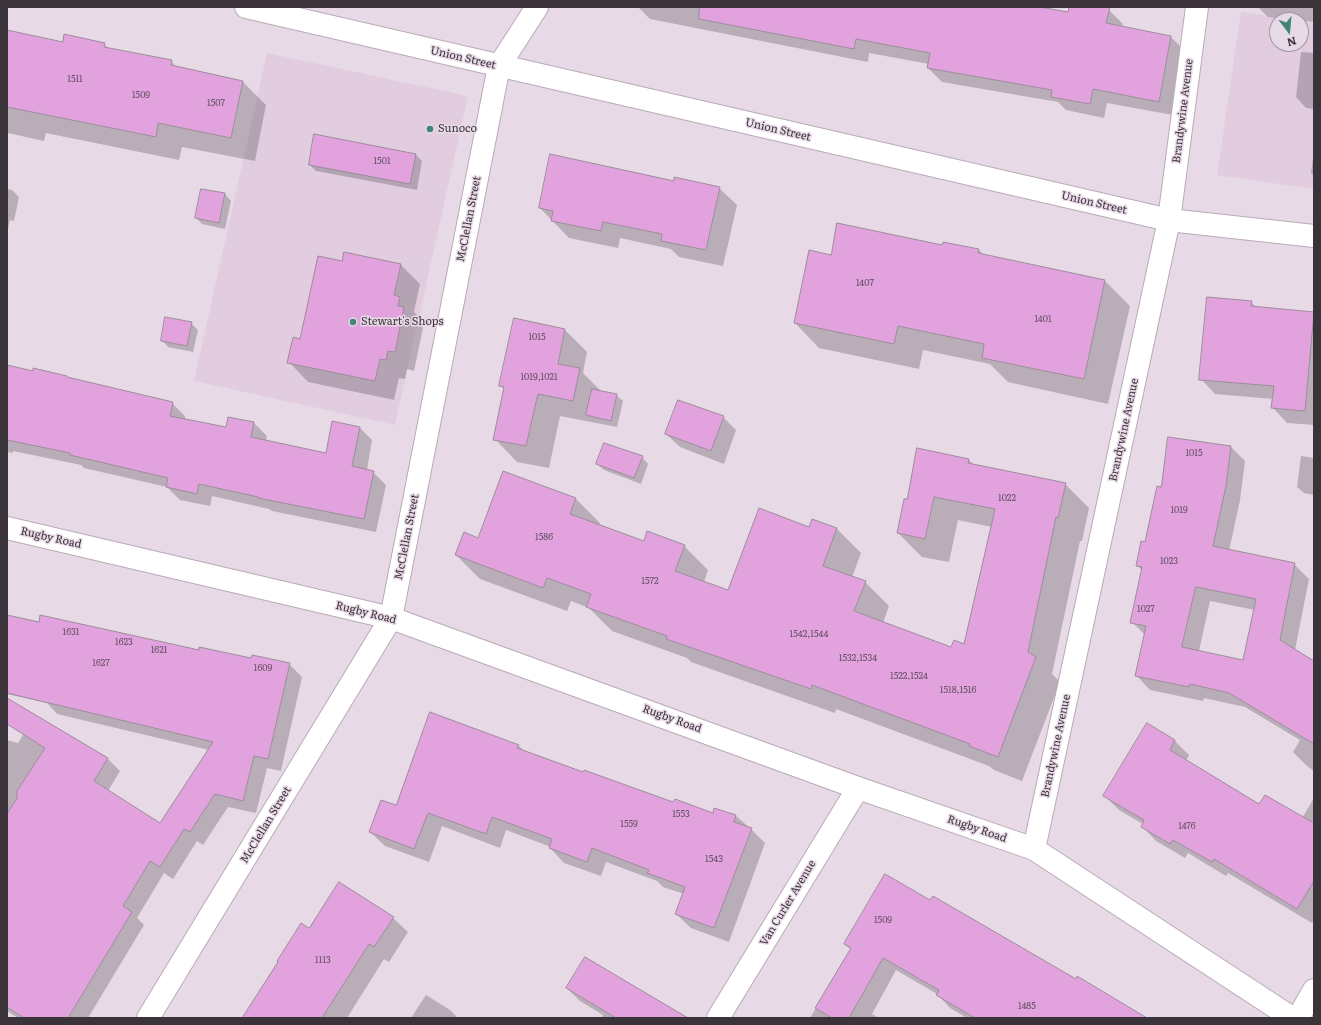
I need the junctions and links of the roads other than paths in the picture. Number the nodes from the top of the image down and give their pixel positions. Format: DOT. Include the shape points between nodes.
graph roads {
  1 [pos="246,7"];
  2 [pos="537,7"];
  3 [pos="1197,7"];
  4 [pos="499,66"];
  5 [pos="1169,220"];
  6 [pos="1314,236"];
  7 [pos="7,528"];
  8 [pos="391,618"];
  9 [pos="858,788"];
  10 [pos="1034,849"];
  11 [pos="1314,990"];
  12 [pos="148,1018"];
  13 [pos="718,1018"];
  14 [pos="1292,1018"];
  15 [pos="1298,1018"];
  1 -- 4 [label="street, Union Street"];
  2 -- 4 [label="street, McClellan Street"];
  3 -- 5 [label="street, Brandywine Avenue"];
  4 -- 5 [label="street, Union Street"];
  4 -- 8 [label="street, McClellan Street"];
  5 -- 6 [label="street, Union Street"];
  5 -- 10 [label="street, Brandywine Avenue"];
  7 -- 8 [label="street, Rugby Road"];
  8 -- 9 [label="street, Rugby Road"];
  8 -- 12 [label="street, McClellan Street"];
  9 -- 10 [label="street, Rugby Road"];
  9 -- 13 [label="street, Van Curler Avenue"];
  10 -- 14 [label="street, Rugby Road"];
  11 -- 15 [label="street"];
}
